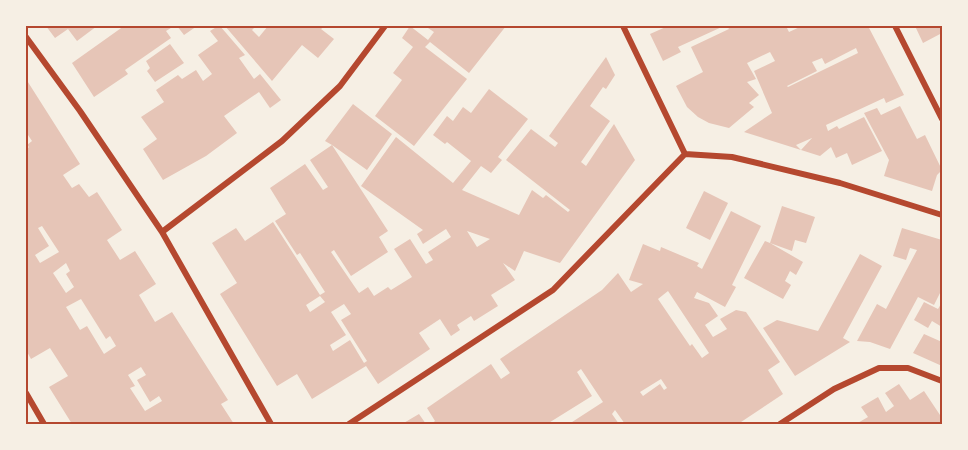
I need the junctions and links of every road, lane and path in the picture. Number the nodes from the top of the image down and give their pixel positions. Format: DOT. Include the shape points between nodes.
graph roads {
  1 [pos="385,26"];
  2 [pos="623,26"];
  3 [pos="896,26"];
  4 [pos="26,37"];
  5 [pos="942,119"];
  6 [pos="685,154"];
  7 [pos="942,215"];
  8 [pos="162,232"];
  9 [pos="942,381"];
  10 [pos="26,393"];
  11 [pos="44,424"];
  12 [pos="271,424"];
  13 [pos="349,424"];
  14 [pos="780,424"];
  1 -- 8 [label="street" via="340,86 282,141"];
  2 -- 6 [label="street"];
  3 -- 5 [label="street"];
  4 -- 8 [label="street"];
  6 -- 7 [label="street" via="732,157 840,183"];
  6 -- 13 [label="street" via="553,290"];
  8 -- 12 [label="street"];
  9 -- 14 [label="street" via="908,368 879,368 834,389"];
  10 -- 11 [label="street"];
}
